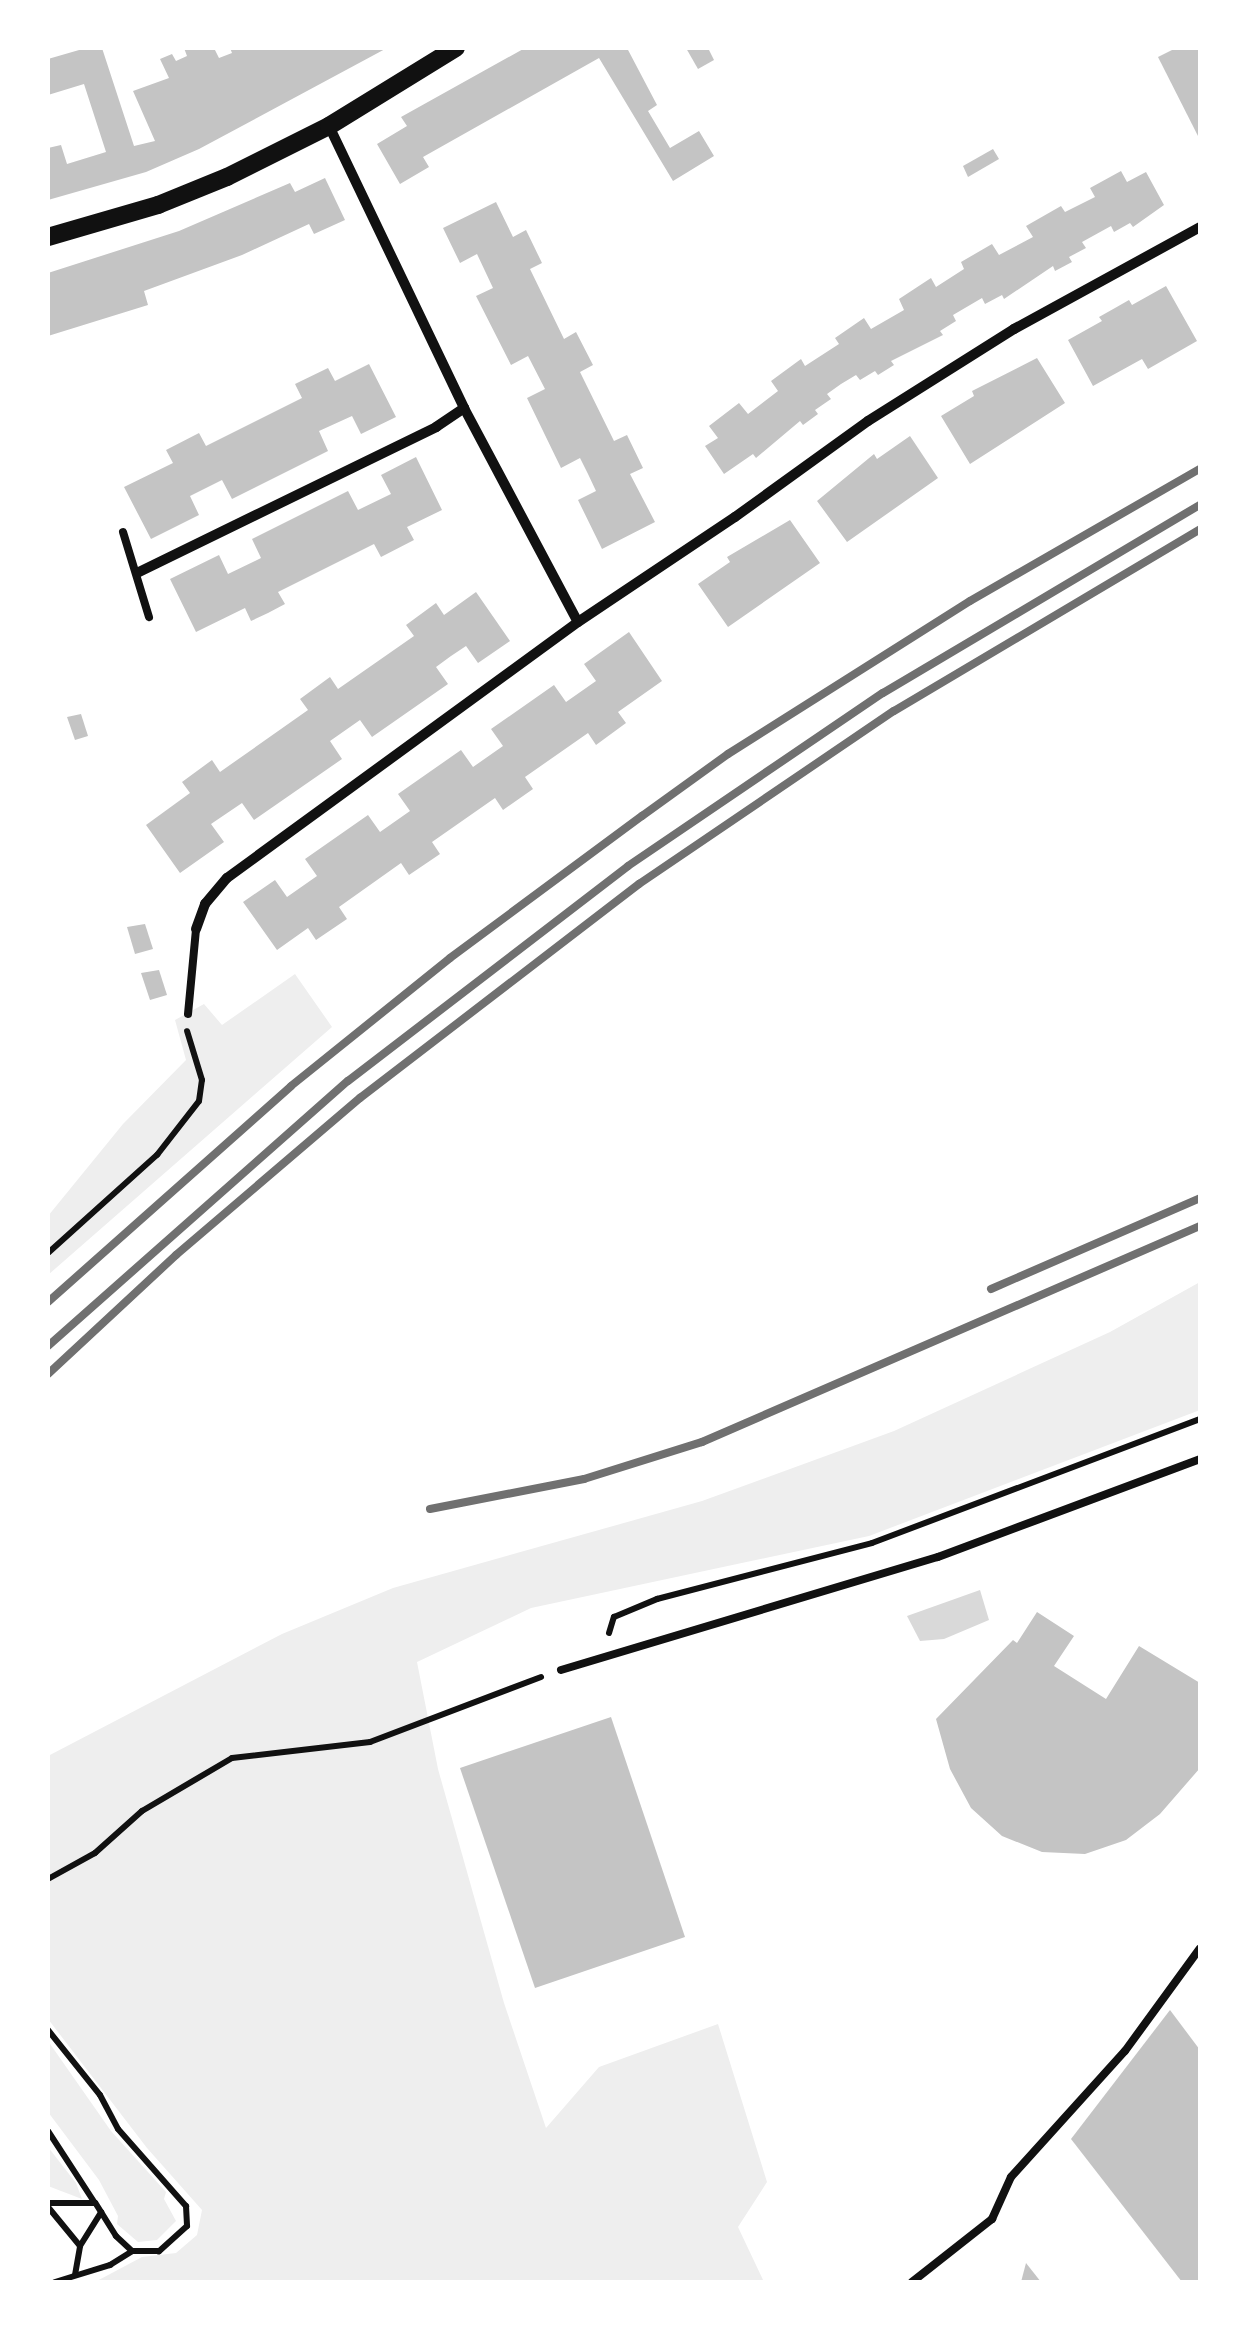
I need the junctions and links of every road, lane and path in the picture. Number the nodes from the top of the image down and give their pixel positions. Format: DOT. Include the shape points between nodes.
graph roads {
  1 [pos="456,48"];
  2 [pos="329,126"];
  3 [pos="1200,227"];
  4 [pos="48,237"];
  5 [pos="464,408"];
  6 [pos="122,532"];
  7 [pos="138,572"];
  8 [pos="149,617"];
  9 [pos="578,622"];
  10 [pos="196,929"];
  11 [pos="188,1014"];
  12 [pos="48,1253"];
  13 [pos="1200,1419"];
  14 [pos="1200,1459"];
  15 [pos="600,1658"];
  16 [pos="562,1670"];
  17 [pos="48,1879"];
  18 [pos="1200,1948"];
  19 [pos="48,2030"];
  20 [pos="48,2131"];
  21 [pos="95,2203"];
  22 [pos="48,2205"];
  23 [pos="101,2212"];
  24 [pos="80,2246"];
  25 [pos="132,2252"];
  26 [pos="75,2275"];
  27 [pos="55,2282"];
  28 [pos="912,2282"];
  1 -- 2 [label="street"];
  2 -- 4 [label="street" via="158,206"];
  2 -- 5 [label="street"];
  3 -- 9 [label="street" via="1014,329 868,420"];
  5 -- 7 [label="street"];
  5 -- 9 [label="street"];
  6 -- 7 [label="lane"];
  7 -- 8 [label="lane"];
  9 -- 10 [label="street" via="227,878"];
  10 -- 11 [label="lane"];
  11 -- 12 [label="path" via="186,1034 202,1080 199,1101 157,1155"];
  13 -- 15 [label="path" via="872,1543 657,1599 614,1617"];
  14 -- 15 [label="lane" via="938,1556"];
  15 -- 16 [label="lane"];
  16 -- 17 [label="path" via="370,1742 232,1758"];
  18 -- 28 [label="lane" via="1125,2051 1011,2177 992,2219"];
  19 -- 25 [label="path" via="118,2129 186,2206 187,2226 159,2252"];
  20 -- 21 [label="path"];
  21 -- 22 [label="path"];
  21 -- 23 [label="path"];
  22 -- 24 [label="path"];
  23 -- 24 [label="path"];
  23 -- 25 [label="path"];
  24 -- 26 [label="path"];
  25 -- 26 [label="path"];
  26 -- 27 [label="path"];
}
